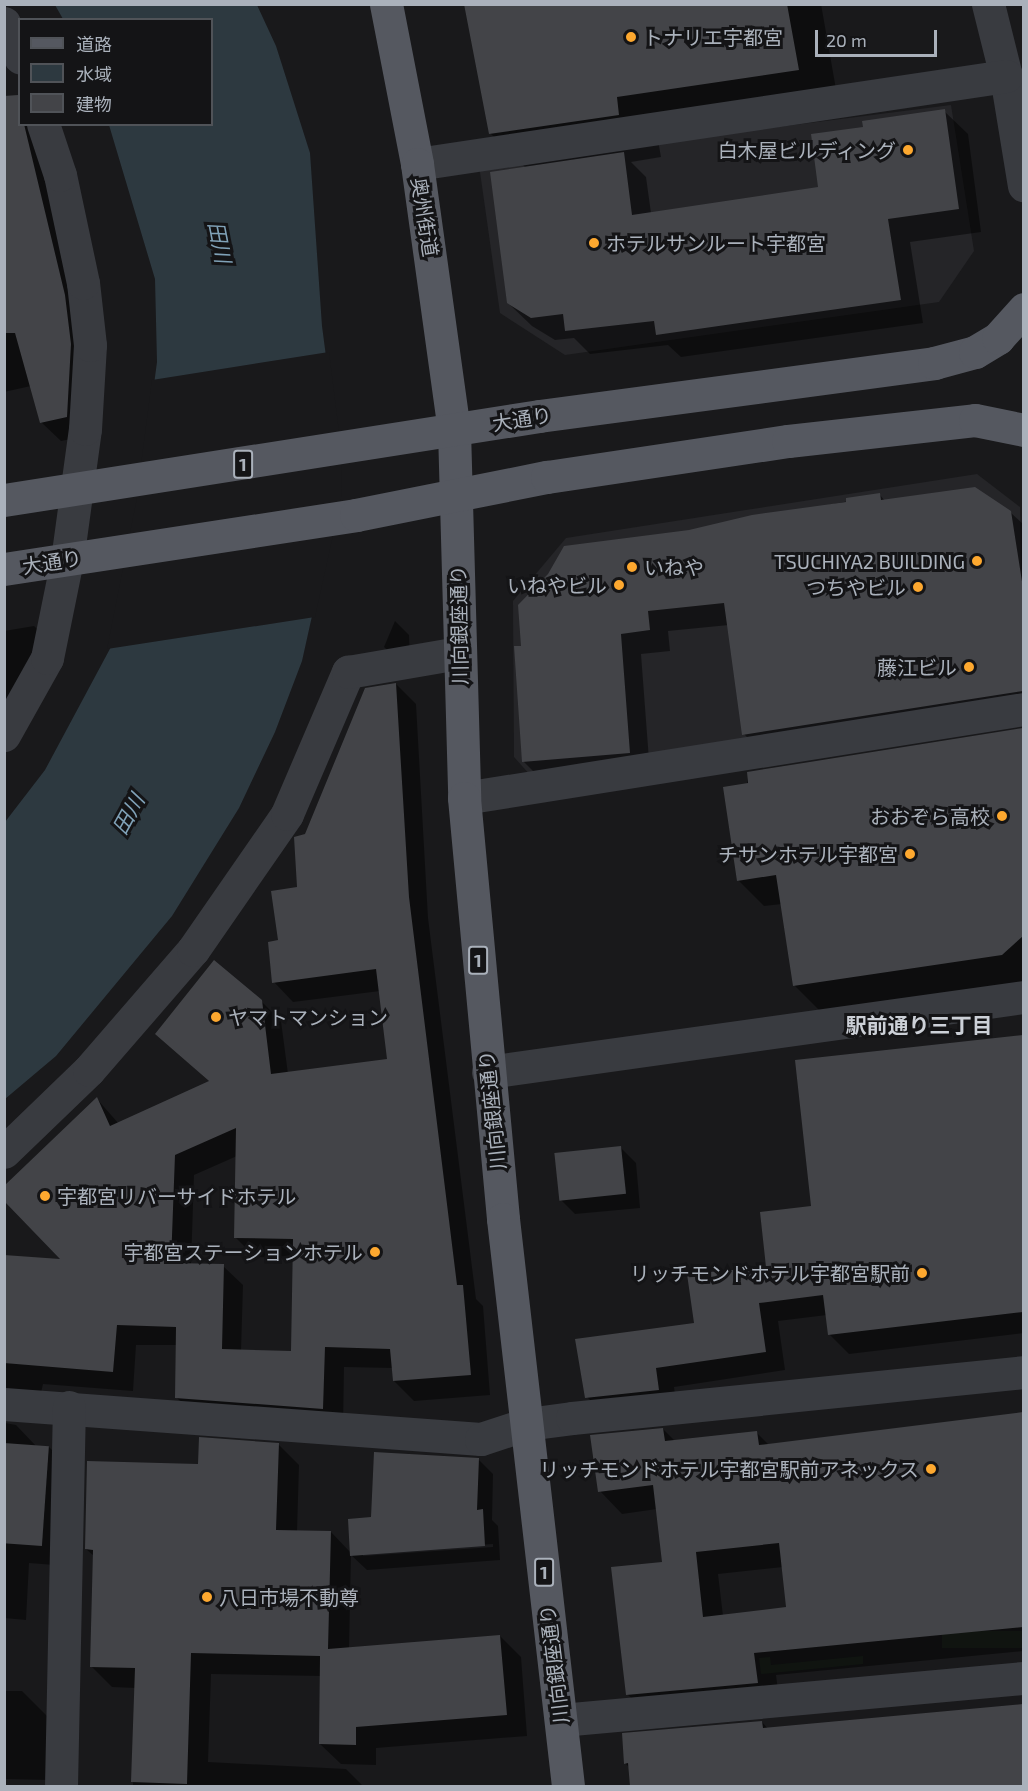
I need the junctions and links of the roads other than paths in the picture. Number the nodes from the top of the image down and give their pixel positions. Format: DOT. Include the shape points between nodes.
graph roads {
  1 [pos="386,4"];
  2 [pos="992,7"];
  3 [pos="4,23"];
  4 [pos="18,53"];
  5 [pos="1013,86"];
  6 [pos="44,126"];
  7 [pos="417,164"];
  8 [pos="1023,186"];
  9 [pos="1023,309"];
  10 [pos="454,430"];
  11 [pos="1023,430"];
  12 [pos="83,488"];
  13 [pos="456,494"];
  14 [pos="4,500"];
  15 [pos="74,559"];
  16 [pos="4,569"];
  17 [pos="458,653"];
  18 [pos="1023,709"];
  19 [pos="4,735"];
  20 [pos="464,798"];
  21 [pos="1023,997"];
  22 [pos="488,1072"];
  23 [pos="4,1152"];
  24 [pos="1023,1372"];
  25 [pos="4,1404"];
  26 [pos="69,1407"];
  27 [pos="527,1424"];
  28 [pos="1023,1678"];
  29 [pos="561,1720"];
  30 [pos="61,1786"];
  31 [pos="568,1786"];
  1 -- 7 [label="main road, 奥州街道"];
  2 -- 5 [label="street"];
  3 -- 4 [label="street"];
  5 -- 7 [label="street"];
  5 -- 8 [label="street"];
  6 -- 12 [label="street" via="60,175 90,345"];
  7 -- 10 [label="main road, 奥州街道"];
  9 -- 10 [label="main road, 大通り" via="998,338 953,359"];
  10 -- 12 [label="main road, 大通り / 1"];
  10 -- 13 [label="main road, 川向銀座通り / 1"];
  11 -- 13 [label="main road, 大通り" via="996,422 952,422 788,441"];
  12 -- 14 [label="main road, 大通り / 1"];
  12 -- 15 [label="street"];
  13 -- 15 [label="main road, 大通り" via="382,511"];
  13 -- 17 [label="main road, 川向銀座通り / 1"];
  15 -- 16 [label="main road, 大通り"];
  15 -- 19 [label="street" via="46,657"];
  17 -- 20 [label="main road, 川向銀座通り / 1"];
  17 -- 23 [label="street" via="348,672 287,814 193,950 89,1070"];
  18 -- 20 [label="street"];
  20 -- 22 [label="main road, 川向銀座通り / 1"];
  21 -- 22 [label="street"];
  22 -- 27 [label="main road, 川向銀座通り / 1"];
  24 -- 27 [label="street"];
  25 -- 26 [label="street"];
  26 -- 27 [label="street" via="481,1439"];
  26 -- 30 [label="street"];
  27 -- 29 [label="main road, 川向銀座通り / 1"];
  28 -- 29 [label="street"];
  29 -- 31 [label="main road, 川向銀座通り / 1"];
}
